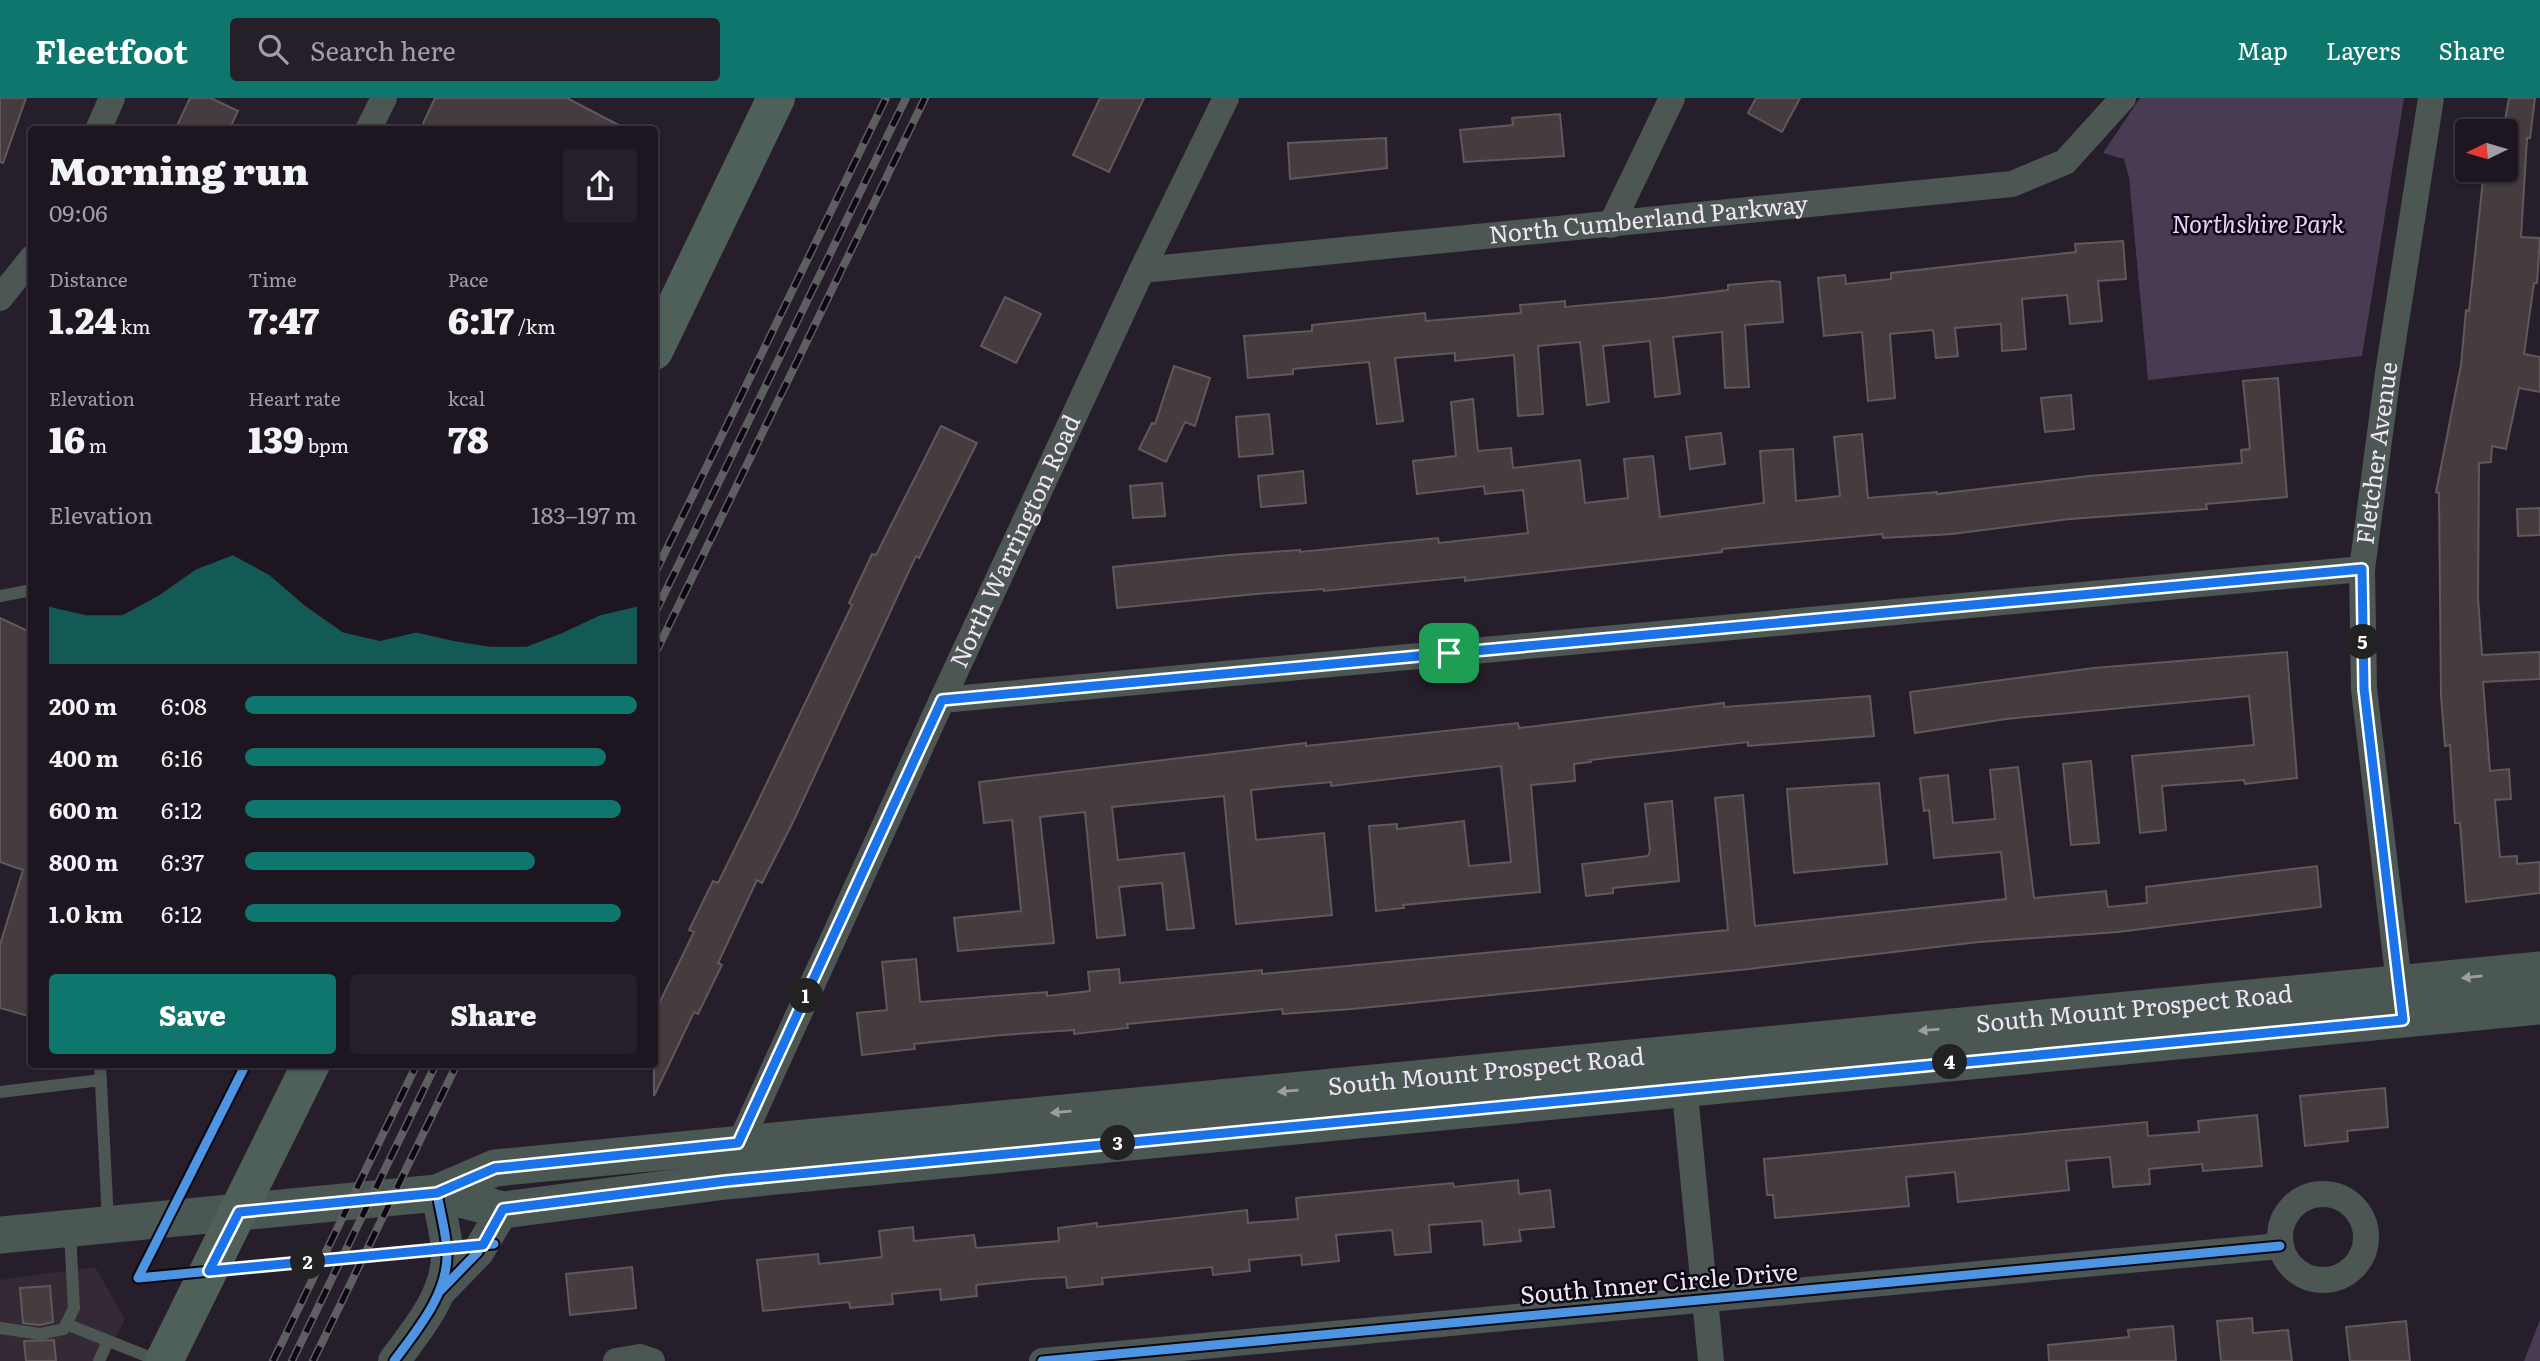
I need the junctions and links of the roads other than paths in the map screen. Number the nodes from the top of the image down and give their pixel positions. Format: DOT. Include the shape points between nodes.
graph roads {
  1 [pos="112,98"];
  2 [pos="384,98"];
  3 [pos="776,98"];
  4 [pos="1226,98"];
  5 [pos="1672,98"];
  6 [pos="2123,98"];
  7 [pos="2431,98"];
  8 [pos="100,126"];
  9 [pos="370,126"];
  10 [pos="1611,225"];
  11 [pos="28,263"];
  12 [pos="1142,271"];
  13 [pos="0,298"];
  14 [pos="658,343"];
  15 [pos="2362,569"];
  16 [pos="28,591"];
  17 [pos="0,596"];
  18 [pos="942,700"];
  19 [pos="2540,970"];
  20 [pos="2400,984"];
  21 [pos="2540,1006"];
  22 [pos="2403,1020"];
  23 [pos="100,1068"];
  24 [pos="310,1068"];
  25 [pos="1682,1070"];
  26 [pos="101,1080"];
  27 [pos="0,1092"];
  28 [pos="738,1143"];
  29 [pos="726,1181"];
  30 [pos="437,1193"];
  31 [pos="503,1209"];
  32 [pos="239,1212"];
  33 [pos="108,1224"];
  34 [pos="70,1228"];
  35 [pos="0,1235"];
  36 [pos="2280,1246"];
  37 [pos="440,1291"];
  38 [pos="1705,1300"];
  39 [pos="66,1324"];
  40 [pos="0,1328"];
  41 [pos="108,1341"];
  42 [pos="99,1361"];
  43 [pos="162,1361"];
  44 [pos="394,1361"];
  45 [pos="616,1361"];
  46 [pos="652,1361"];
  47 [pos="1042,1361"];
  48 [pos="1711,1361"];
  1 -- 8 [label="street"];
  2 -- 9 [label="street"];
  3 -- 14 [label="main road"];
  4 -- 12 [label="street, North Warrington Road"];
  5 -- 10 [label="street"];
  6 -- 10 [label="street, North Cumberland Parkway" via="2065,162 2012,184"];
  7 -- 15 [label="street, Fletcher Avenue"];
  10 -- 12 [label="street, North Cumberland Parkway"];
  11 -- 13 [label="street"];
  12 -- 18 [label="street, North Warrington Road"];
  15 -- 18 [label="street"];
  15 -- 20 [label="street, Fletcher Avenue" via="2364,689"];
  16 -- 17 [label="lane"];
  18 -- 28 [label="street, North Warrington Road"];
  19 -- 20 [label="main road, South Mount Prospect Road, one-way"];
  20 -- 22 [label="street, Fletcher Avenue"];
  20 -- 25 [label="main road, South Mount Prospect Road, one-way"];
  21 -- 22 [label="main road, South Mount Prospect Road"];
  22 -- 25 [label="main road, South Mount Prospect Road"];
  23 -- 26 [label="lane"];
  24 -- 32 [label="main road"];
  25 -- 28 [label="main road, South Mount Prospect Road, one-way"];
  25 -- 29 [label="main road, South Mount Prospect Road"];
  25 -- 38 [label="street"];
  26 -- 27 [label="lane"];
  26 -- 33 [label="lane"];
  28 -- 29 [label="street, North Warrington Road"];
  28 -- 30 [label="main road, South Mount Prospect Road" via="495,1168"];
  29 -- 31 [label="main road, South Mount Prospect Road"];
  30 -- 31 [label="main road, South Mount Prospect Road"];
  30 -- 32 [label="main road, South Mount Prospect Road"];
  30 -- 37 [label="street" via="447,1253"];
  31 -- 37 [label="street" via="478,1252"];
  32 -- 33 [label="main road, South Mount Prospect Road"];
  32 -- 43 [label="main road"];
  33 -- 34 [label="main road, South Mount Prospect Road"];
  34 -- 35 [label="main road, South Mount Prospect Road"];
  34 -- 39 [label="lane" via="74,1308"];
  36 -- 38 [label="street, South Inner Circle Drive"];
  37 -- 44 [label="street"];
  38 -- 47 [label="street, South Inner Circle Drive"];
  38 -- 48 [label="street"];
  39 -- 40 [label="lane" via="64,1329 40,1334"];
  39 -- 41 [label="lane"];
  41 -- 42 [label="lane"];
  41 -- 43 [label="lane"];
  45 -- 46 [label="street" via="640,1357"];
}
